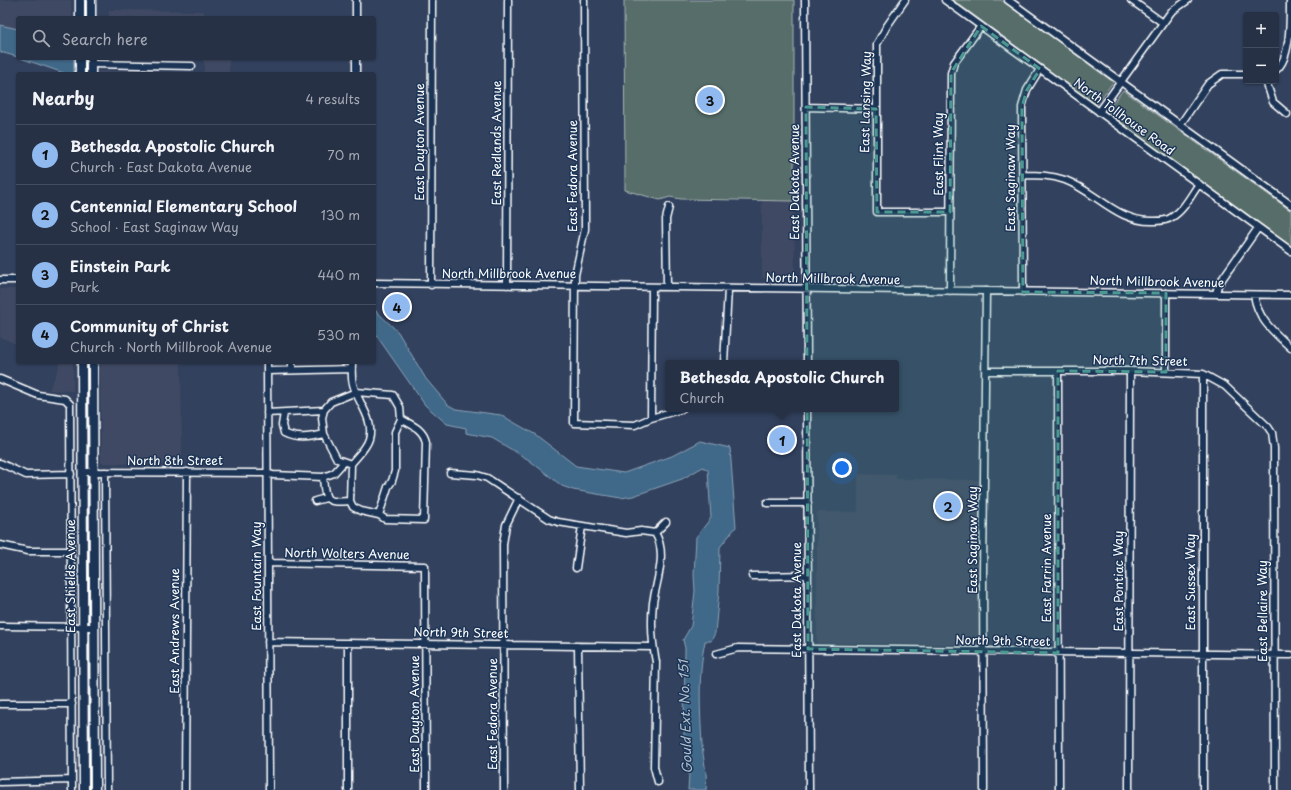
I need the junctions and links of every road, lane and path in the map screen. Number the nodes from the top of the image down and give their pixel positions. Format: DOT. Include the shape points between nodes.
graph roads {
  1 [pos="80,0"];
  2 [pos="91,0"];
  3 [pos="356,0"];
  4 [pos="432,0"];
  5 [pos="508,0"];
  6 [pos="584,0"];
  7 [pos="805,0"];
  8 [pos="905,0"];
  9 [pos="945,0"];
  10 [pos="1008,0"];
  11 [pos="1131,0"];
  12 [pos="1188,0"];
  13 [pos="1290,0"];
  14 [pos="80,16"];
  15 [pos="91,16"];
  16 [pos="356,16"];
  17 [pos="1163,23"];
  18 [pos="981,26"];
  19 [pos="80,60"];
  20 [pos="90,60"];
  21 [pos="356,60"];
  22 [pos="192,66"];
  23 [pos="1279,67"];
  24 [pos="1040,69"];
  25 [pos="80,72"];
  26 [pos="92,72"];
  27 [pos="356,72"];
  28 [pos="1243,74"];
  29 [pos="1121,83"];
  30 [pos="1267,84"];
  31 [pos="806,107"];
  32 [pos="876,109"];
  33 [pos="1099,112"];
  34 [pos="1287,114"];
  35 [pos="1180,125"];
  36 [pos="1023,175"];
  37 [pos="1198,184"];
  38 [pos="1291,205"];
  39 [pos="669,207"];
  40 [pos="950,212"];
  41 [pos="1258,228"];
  42 [pos="1291,251"];
  43 [pos="0,280"];
  44 [pos="16,280"];
  45 [pos="376,283"];
  46 [pos="431,285"];
  47 [pos="507,285"];
  48 [pos="575,286"];
  49 [pos="652,287"];
  50 [pos="667,287"];
  51 [pos="728,288"];
  52 [pos="806,290"];
  53 [pos="950,290"];
  54 [pos="986,291"];
  55 [pos="1023,292"];
  56 [pos="1166,293"];
  57 [pos="1216,294"];
  58 [pos="1254,295"];
  59 [pos="1291,295"];
  60 [pos="1291,348"];
  61 [pos="724,360"];
  62 [pos="807,360"];
  63 [pos="82,364"];
  64 [pos="93,364"];
  65 [pos="267,364"];
  66 [pos="292,364"];
  67 [pos="352,364"];
  68 [pos="352,369"];
  69 [pos="292,370"];
  70 [pos="267,371"];
  71 [pos="1058,371"];
  72 [pos="1130,371"];
  73 [pos="986,372"];
  74 [pos="1166,372"];
  75 [pos="1203,374"];
  76 [pos="0,379"];
  77 [pos="356,392"];
  78 [pos="324,410"];
  79 [pos="672,412"];
  80 [pos="807,412"];
  81 [pos="267,414"];
  82 [pos="284,414"];
  83 [pos="651,418"];
  84 [pos="401,419"];
  85 [pos="1272,433"];
  86 [pos="324,434"];
  87 [pos="344,462"];
  88 [pos="0,463"];
  89 [pos="351,464"];
  90 [pos="83,472"];
  91 [pos="94,472"];
  92 [pos="105,472"];
  93 [pos="187,472"];
  94 [pos="267,473"];
  95 [pos="450,473"];
  96 [pos="71,474"];
  97 [pos="323,476"];
  98 [pos="326,498"];
  99 [pos="519,498"];
  100 [pos="350,500"];
  101 [pos="315,501"];
  102 [pos="767,503"];
  103 [pos="808,503"];
  104 [pos="379,515"];
  105 [pos="666,522"];
  106 [pos="582,526"];
  107 [pos="655,533"];
  108 [pos="0,545"];
  109 [pos="71,551"];
  110 [pos="268,564"];
  111 [pos="425,566"];
  112 [pos="576,568"];
  113 [pos="808,575"];
  114 [pos="752,576"];
  115 [pos="0,626"];
  116 [pos="71,627"];
  117 [pos="83,627"];
  118 [pos="94,627"];
  119 [pos="268,642"];
  120 [pos="348,643"];
  121 [pos="426,644"];
  122 [pos="504,645"];
  123 [pos="578,646"];
  124 [pos="653,646"];
  125 [pos="808,649"];
  126 [pos="984,652"];
  127 [pos="1058,653"];
  128 [pos="716,654"];
  129 [pos="1130,654"];
  130 [pos="1202,654"];
  131 [pos="1274,655"];
  132 [pos="1291,655"];
  133 [pos="0,704"];
  134 [pos="72,704"];
  135 [pos="72,780"];
  136 [pos="0,782"];
  137 [pos="658,782"];
  138 [pos="84,786"];
  139 [pos="72,790"];
  140 [pos="90,790"];
  141 [pos="95,790"];
  142 [pos="107,790"];
  143 [pos="185,790"];
  144 [pos="269,790"];
  145 [pos="348,790"];
  146 [pos="426,790"];
  147 [pos="504,790"];
  148 [pos="580,790"];
  149 [pos="809,790"];
  150 [pos="984,790"];
  151 [pos="1059,790"];
  152 [pos="1129,790"];
  153 [pos="1203,790"];
  154 [pos="1275,790"];
  1 -- 14 [label="main road"];
  2 -- 15 [label="main road"];
  3 -- 16 [label="street"];
  4 -- 46 [label="street, East Dayton Avenue"];
  5 -- 47 [label="street, East Redlands Avenue"];
  6 -- 48 [label="street, East Fedora Avenue" via="585,229 577,262"];
  7 -- 31 [label="street, East Dakota Avenue"];
  8 -- 32 [label="street, East Lansing Way" via="878,44"];
  9 -- 18 [label="street, North Tollhouse Road"];
  10 -- 29 [label="street"];
  11 -- 17 [label="street"];
  12 -- 17 [label="street" via="1171,12"];
  13 -- 23 [label="street" via="1289,51"];
  17 -- 29 [label="street"];
  18 -- 24 [label="street, North Tollhouse Road"];
  18 -- 40 [label="street, East Flint Way" via="954,63 951,73"];
  19 -- 25 [label="main road"];
  20 -- 22 [label="street"];
  20 -- 26 [label="main road"];
  21 -- 27 [label="street"];
  24 -- 33 [label="street, North Tollhouse Road"];
  24 -- 36 [label="street, East Saginaw Way" via="1024,98"];
  28 -- 35 [label="street" via="1222,74 1208,84"];
  29 -- 33 [label="street"];
  29 -- 35 [label="street"];
  30 -- 34 [label="street" via="1273,102"];
  31 -- 32 [label="street"];
  31 -- 52 [label="street, East Dakota Avenue"];
  32 -- 40 [label="street, East Lansing Way" via="877,212"];
  33 -- 37 [label="street, North Tollhouse Road"];
  35 -- 38 [label="street"];
  36 -- 37 [label="street" via="1043,175 1066,181 1104,209 1130,218 1161,221 1171,218 1180,211"];
  36 -- 55 [label="street, East Saginaw Way"];
  37 -- 41 [label="street, North Tollhouse Road"];
  39 -- 50 [label="street" via="666,219"];
  40 -- 53 [label="street, East Flint Way"];
  41 -- 42 [label="street, North Tollhouse Road"];
  41 -- 57 [label="street" via="1218,285"];
  43 -- 44 [label="street"];
  45 -- 46 [label="street, North Millbrook Avenue"];
  46 -- 47 [label="street, North Millbrook Avenue"];
  47 -- 48 [label="street, North Millbrook Avenue"];
  48 -- 49 [label="street, North Millbrook Avenue"];
  48 -- 83 [label="street, East Fedora Avenue" via="574,423 635,425"];
  49 -- 50 [label="street, North Millbrook Avenue"];
  49 -- 83 [label="street"];
  50 -- 51 [label="street, North Millbrook Avenue"];
  51 -- 52 [label="street, North Millbrook Avenue"];
  51 -- 61 [label="street"];
  52 -- 53 [label="street, North Millbrook Avenue"];
  52 -- 62 [label="street, East Dakota Avenue"];
  53 -- 54 [label="street, North Millbrook Avenue"];
  54 -- 55 [label="street, North Millbrook Avenue"];
  54 -- 73 [label="street, East Saginaw Way"];
  55 -- 56 [label="street, North Millbrook Avenue"];
  56 -- 57 [label="street, North Millbrook Avenue"];
  56 -- 74 [label="street"];
  57 -- 58 [label="street, North Millbrook Avenue"];
  58 -- 59 [label="street, North Millbrook Avenue"];
  58 -- 60 [label="street" via="1256,309 1262,320"];
  63 -- 90 [label="main road, East Shields Avenue"];
  64 -- 91 [label="main road, East Shields Avenue"];
  65 -- 70 [label="street, East Fountain Way"];
  66 -- 69 [label="street"];
  67 -- 68 [label="street"];
  68 -- 69 [label="street"];
  68 -- 77 [label="street" via="352,382"];
  69 -- 70 [label="street"];
  70 -- 81 [label="street, East Fountain Way"];
  71 -- 72 [label="street, North 7th Street"];
  71 -- 73 [label="street, North 7th Street"];
  71 -- 127 [label="street, East Farrin Avenue"];
  72 -- 74 [label="street, North 7th Street"];
  72 -- 129 [label="street, East Pontiac Way"];
  73 -- 126 [label="street, East Saginaw Way"];
  74 -- 75 [label="street, North 7th Street"];
  75 -- 85 [label="street, North 7th Street" via="1225,386 1264,422"];
  75 -- 130 [label="street, East Sussex Way"];
  76 -- 96 [label="street" via="38,395 68,401"];
  77 -- 78 [label="street" via="331,402"];
  77 -- 84 [label="street" via="393,395 400,407"];
  77 -- 89 [label="street" via="370,421 370,437"];
  78 -- 82 [label="street"];
  78 -- 86 [label="street"];
  79 -- 83 [label="street"];
  80 -- 103 [label="street, East Dakota Avenue"];
  81 -- 82 [label="street"];
  81 -- 94 [label="street, East Fountain Way"];
  82 -- 86 [label="street" via="284,432 290,435 306,438"];
  84 -- 104 [label="street" via="395,432 395,471"];
  84 -- 104 [label="street" via="418,429 426,442 424,520 385,519"];
  85 -- 131 [label="street, East Bellaire Way"];
  86 -- 87 [label="street" via="337,459"];
  87 -- 89 [label="street"];
  87 -- 97 [label="street" via="334,473"];
  88 -- 96 [label="street" via="26,475"];
  89 -- 100 [label="street"];
  90 -- 91 [label="street, North 8th Street"];
  90 -- 117 [label="main road, East Shields Avenue"];
  91 -- 92 [label="street, North 8th Street"];
  91 -- 118 [label="main road, East Shields Avenue"];
  92 -- 93 [label="street, North 8th Street"];
  92 -- 142 [label="street"];
  93 -- 94 [label="street, North 8th Street"];
  93 -- 143 [label="street, East Andrews Avenue"];
  94 -- 97 [label="street, North 8th Street"];
  94 -- 110 [label="street, East Fountain Way"];
  95 -- 99 [label="street" via="487,478"];
  96 -- 109 [label="street"];
  97 -- 98 [label="street"];
  98 -- 100 [label="street" via="334,502"];
  98 -- 101 [label="street"];
  99 -- 106 [label="street" via="549,519"];
  99 -- 122 [label="street, East Fedora Avenue" via="504,534"];
  100 -- 104 [label="street" via="353,507"];
  102 -- 103 [label="street"];
  103 -- 113 [label="street, East Dakota Avenue"];
  105 -- 107 [label="street"];
  106 -- 107 [label="street" via="626,533"];
  106 -- 112 [label="street"];
  107 -- 124 [label="street" via="659,539 660,553 653,603"];
  108 -- 109 [label="street" via="28,551"];
  109 -- 116 [label="street"];
  110 -- 111 [label="street, North Wolters Avenue"];
  110 -- 119 [label="street, East Fountain Way"];
  111 -- 121 [label="street, East Dayton Avenue"];
  113 -- 114 [label="street"];
  113 -- 125 [label="street, East Dakota Avenue"];
  115 -- 116 [label="street"];
  116 -- 117 [label="street"];
  116 -- 134 [label="street"];
  117 -- 118 [label="street"];
  117 -- 138 [label="main road, East Shields Avenue"];
  118 -- 141 [label="main road, East Shields Avenue"];
  119 -- 120 [label="street, North 9th Street"];
  119 -- 144 [label="street, East Fountain Way"];
  120 -- 121 [label="street, North 9th Street"];
  120 -- 145 [label="street"];
  121 -- 122 [label="street, North 9th Street"];
  121 -- 146 [label="street, East Dayton Avenue"];
  122 -- 123 [label="street, North 9th Street"];
  122 -- 147 [label="street, East Fedora Avenue"];
  123 -- 124 [label="street, North 9th Street"];
  123 -- 148 [label="street"];
  124 -- 137 [label="street" via="656,662 654,767"];
  125 -- 126 [label="street, North 9th Street"];
  125 -- 128 [label="street, North 9th Street" via="738,648"];
  125 -- 149 [label="street, East Dakota Avenue"];
  126 -- 127 [label="street, North 9th Street"];
  126 -- 150 [label="street, East Saginaw Way"];
  127 -- 129 [label="street, North 9th Street"];
  127 -- 151 [label="street, East Farrin Avenue"];
  129 -- 130 [label="street, North 9th Street"];
  129 -- 152 [label="street, East Pontiac Way"];
  130 -- 131 [label="street, North 9th Street"];
  130 -- 153 [label="street, East Sussex Way"];
  131 -- 132 [label="street, North 9th Street"];
  131 -- 154 [label="street, East Bellaire Way"];
  133 -- 134 [label="street"];
  134 -- 135 [label="street"];
  135 -- 136 [label="street"];
  135 -- 139 [label="street"];
  138 -- 140 [label="main road" via="89,786"];
}
